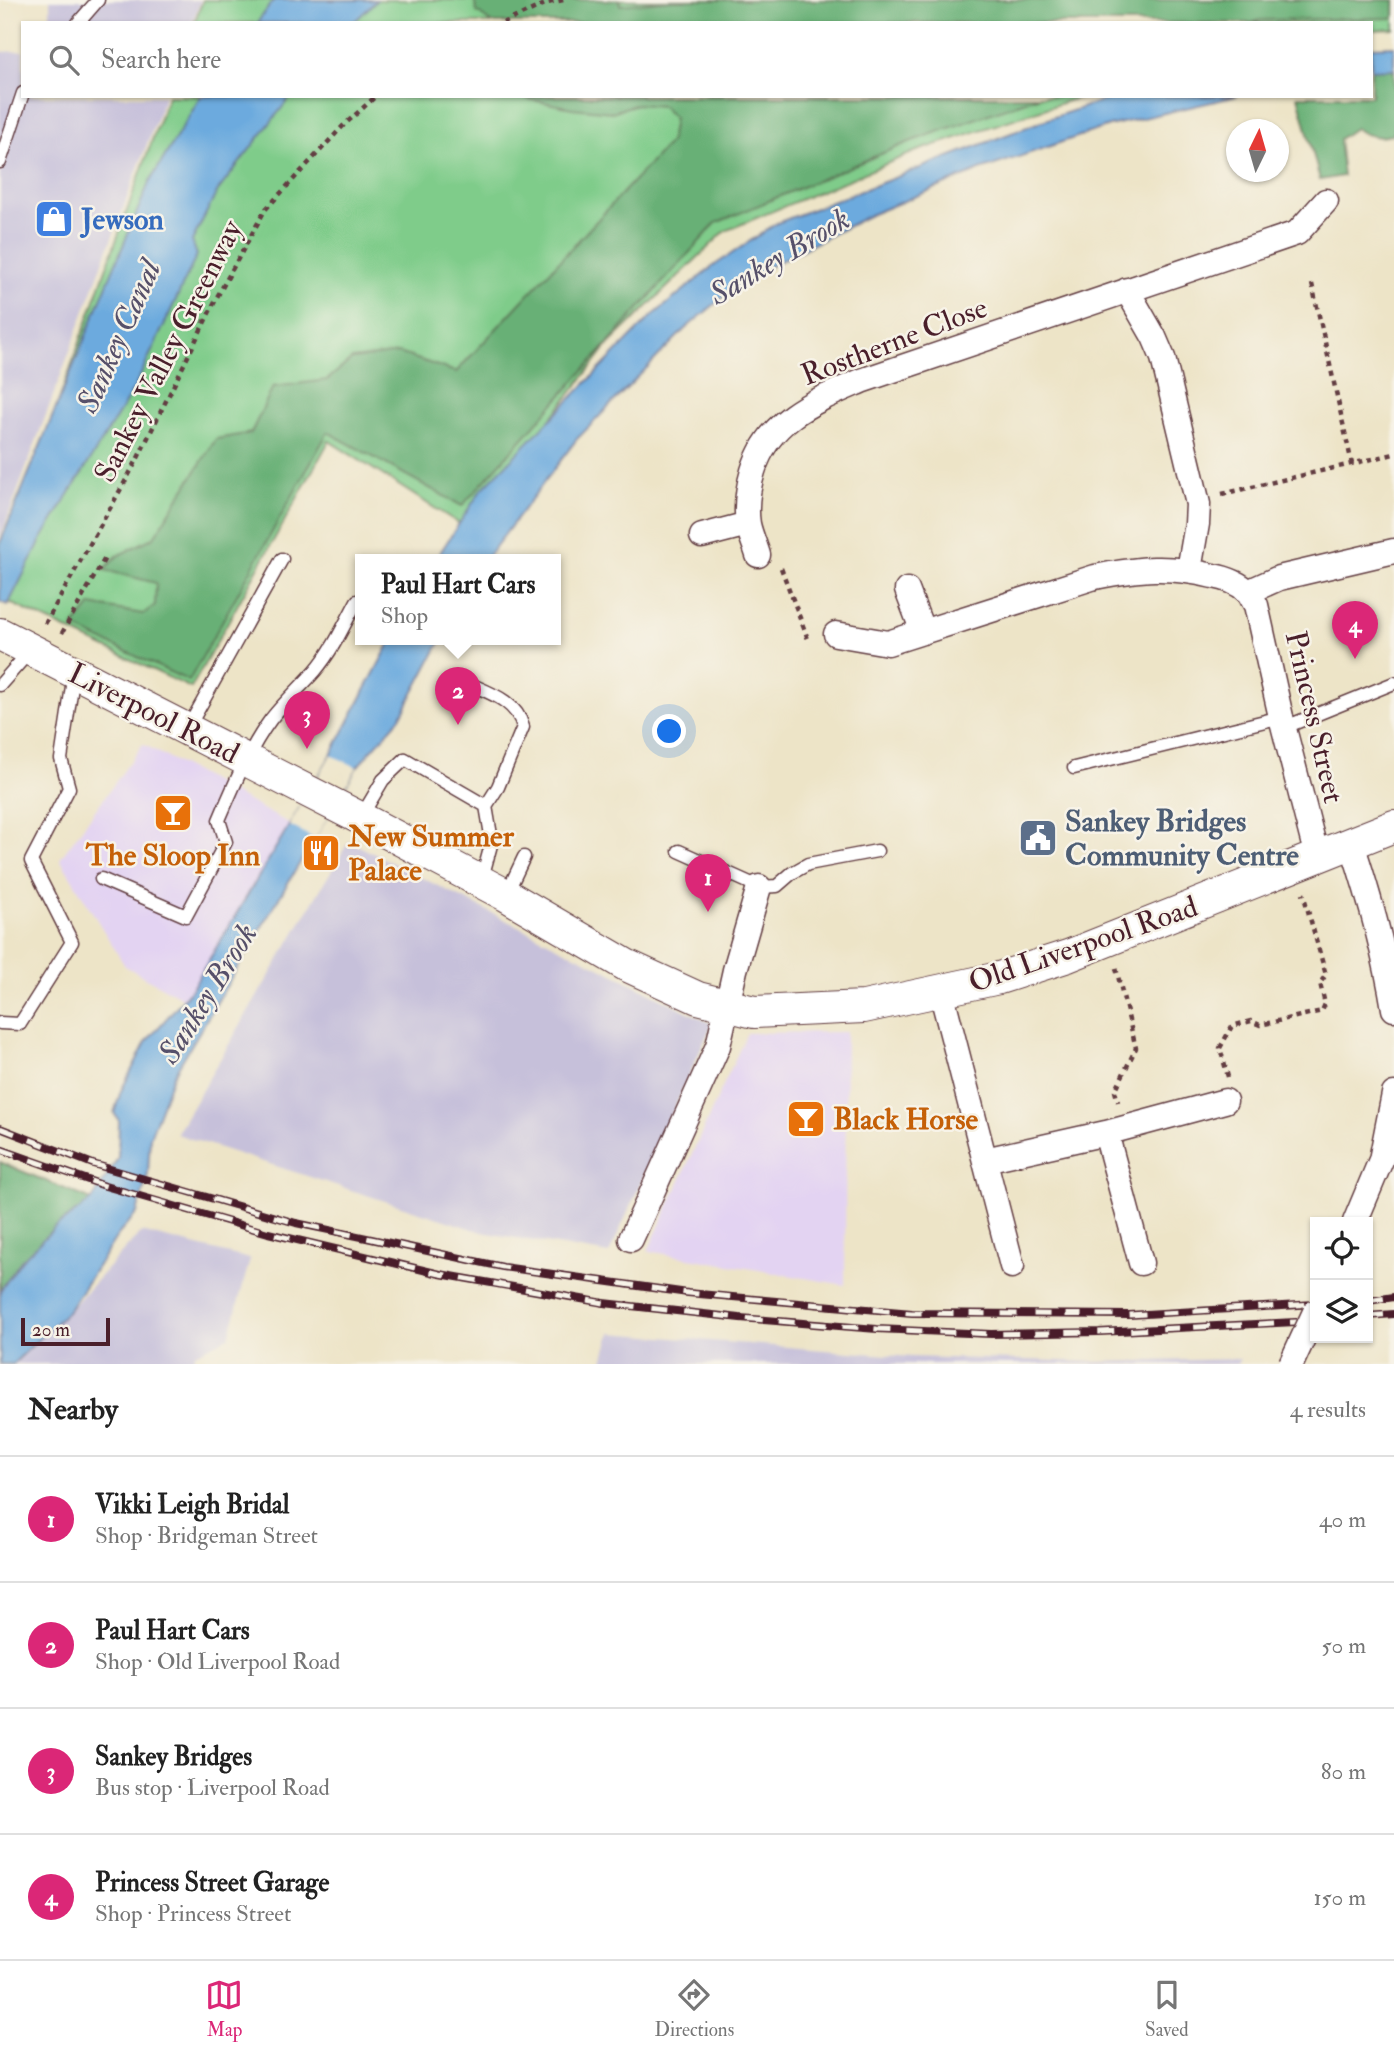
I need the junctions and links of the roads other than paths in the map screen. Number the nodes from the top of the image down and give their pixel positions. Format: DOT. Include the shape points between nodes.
graph roads {
  1 [pos="98,0"];
  2 [pos="80,21"];
  3 [pos="21,98"];
  4 [pos="0,162"];
  5 [pos="1326,201"];
  6 [pos="1127,290"];
  7 [pos="748,524"];
  8 [pos="702,536"];
  9 [pos="1394,551"];
  10 [pos="758,555"];
  11 [pos="282,559"];
  12 [pos="1189,570"];
  13 [pos="908,590"];
  14 [pos="1248,592"];
  15 [pos="355,603"];
  16 [pos="923,632"];
  17 [pos="0,634"];
  18 [pos="836,634"];
  19 [pos="51,660"];
  20 [pos="463,681"];
  21 [pos="1394,683"];
  22 [pos="0,685"];
  23 [pos="1282,722"];
  24 [pos="188,729"];
  25 [pos="246,760"];
  26 [pos="1074,768"];
  27 [pos="335,805"];
  28 [pos="486,806"];
  29 [pos="1394,826"];
  30 [pos="1352,845"];
  31 [pos="679,851"];
  32 [pos="877,851"];
  33 [pos="524,857"];
  34 [pos="1317,857"];
  35 [pos="102,878"];
  36 [pos="759,887"];
  37 [pos="494,889"];
  38 [pos="941,991"];
  39 [pos="726,1007"];
  40 [pos="1394,1009"];
  41 [pos="0,1023"];
  42 [pos="1227,1093"];
  43 [pos="1394,1094"];
  44 [pos="1106,1133"];
  45 [pos="985,1160"];
  46 [pos="1357,1217"];
  47 [pos="631,1239"];
  48 [pos="1141,1263"];
  49 [pos="1013,1266"];
  50 [pos="1310,1323"];
  51 [pos="1291,1364"];
  1 -- 2 [label="lane"];
  3 -- 4 [label="lane"];
  5 -- 6 [label="street, Rostherne Close" via="1297,233"];
  6 -- 7 [label="street, Rostherne Close" via="817,400 783,422 759,451 747,491"];
  6 -- 12 [label="street" via="1163,358 1197,500"];
  7 -- 8 [label="street"];
  7 -- 10 [label="street, Rostherne Close"];
  9 -- 14 [label="street" via="1279,578"];
  11 -- 24 [label="lane"];
  12 -- 14 [label="street" via="1224,578"];
  12 -- 16 [label="street" via="1153,568 1095,577"];
  13 -- 16 [label="street"];
  14 -- 23 [label="street, Princess Street" via="1256,606"];
  15 -- 25 [label="lane" via="327,655 270,721"];
  16 -- 18 [label="street" via="888,643"];
  17 -- 19 [label="street, Liverpool Road"];
  19 -- 22 [label="lane"];
  19 -- 24 [label="street, Liverpool Road"];
  19 -- 41 [label="lane" via="61,759 69,788 31,861 72,942 20,1024"];
  20 -- 28 [label="lane" via="504,700 516,710 523,727"];
  21 -- 23 [label="lane"];
  23 -- 26 [label="lane"];
  23 -- 34 [label="street, Princess Street"];
  24 -- 25 [label="street, Liverpool Road"];
  25 -- 27 [label="street, Liverpool Road"];
  25 -- 35 [label="lane" via="219,820 226,842 186,916"];
  27 -- 28 [label="lane" via="383,780 405,759"];
  27 -- 37 [label="street, Old Liverpool Road"];
  28 -- 37 [label="lane"];
  29 -- 30 [label="street, Old Liverpool Road"];
  30 -- 34 [label="street, Old Liverpool Road"];
  30 -- 40 [label="street" via="1376,917"];
  31 -- 36 [label="lane"];
  32 -- 36 [label="lane" via="808,864 777,886"];
  33 -- 37 [label="lane"];
  34 -- 38 [label="street, Old Liverpool Road" via="1068,956"];
  36 -- 39 [label="street"];
  37 -- 39 [label="street, Old Liverpool Road" via="626,965"];
  38 -- 39 [label="street, Old Liverpool Road" via="864,1007 754,1012"];
  38 -- 45 [label="street"];
  39 -- 47 [label="street" via="718,1046"];
  42 -- 44 [label="street"];
  43 -- 46 [label="street" via="1381,1160"];
  44 -- 45 [label="street"];
  44 -- 48 [label="street"];
  45 -- 49 [label="street"];
  50 -- 51 [label="street, bridge"];
}
